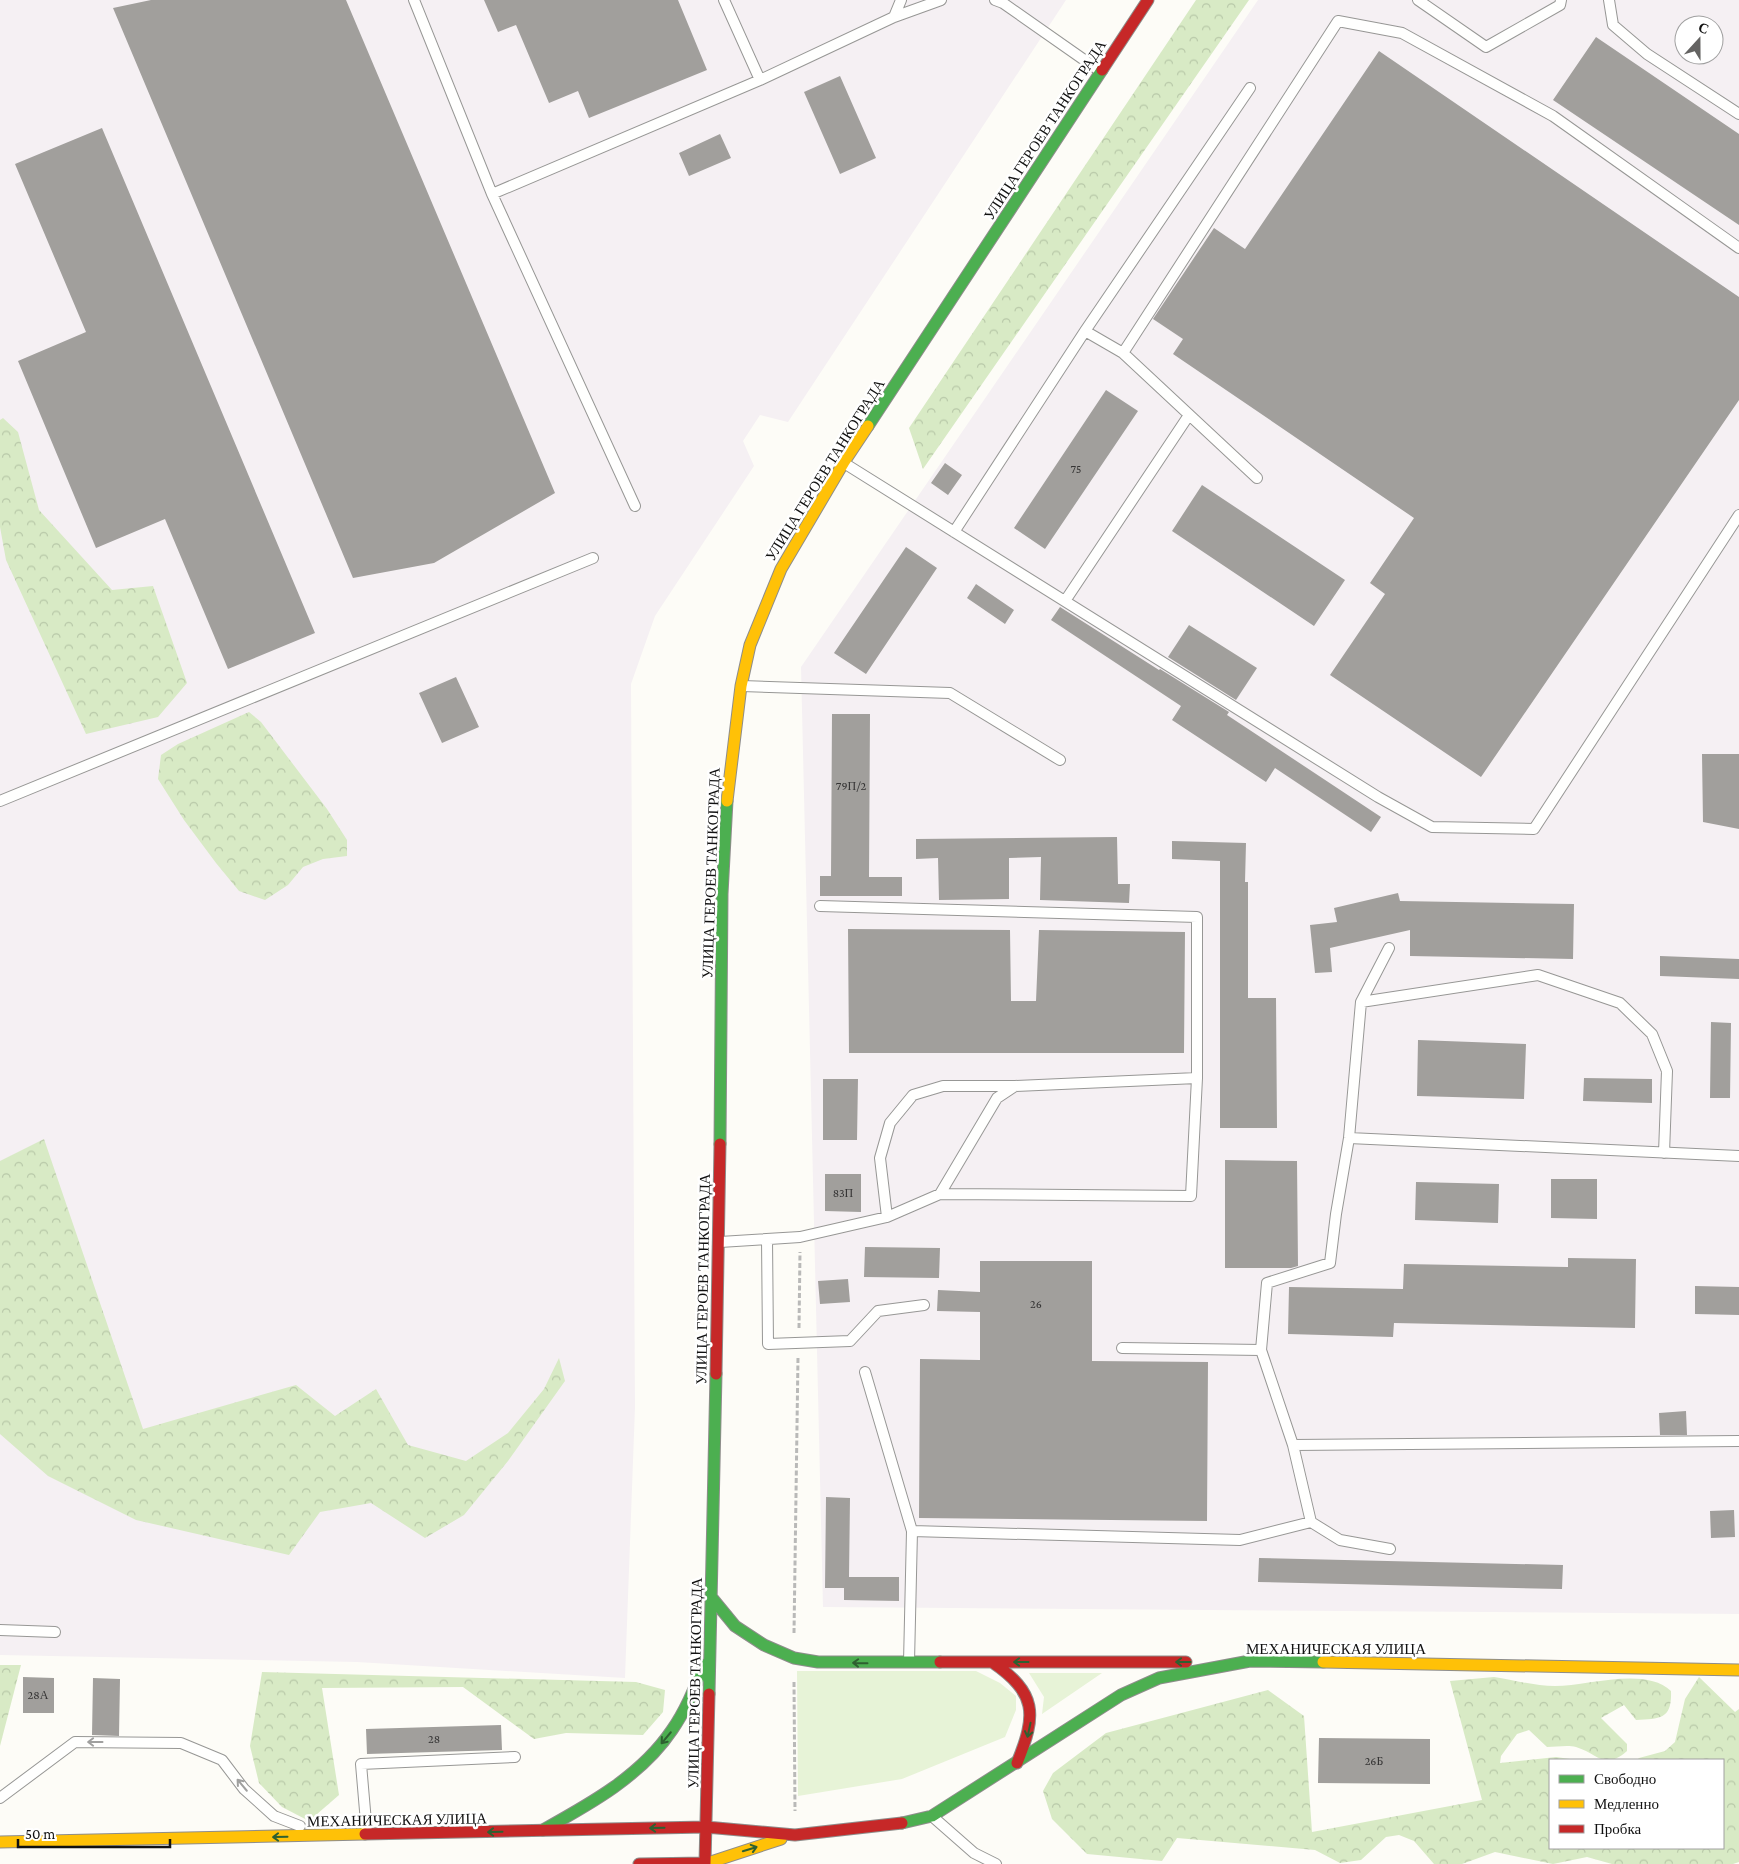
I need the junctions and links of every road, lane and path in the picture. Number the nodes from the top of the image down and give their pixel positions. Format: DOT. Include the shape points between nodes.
graph roads {
  1 [pos="414,0"];
  2 [pos="724,0"];
  3 [pos="901,0"];
  4 [pos="941,0"];
  5 [pos="995,0"];
  6 [pos="1148,0"];
  7 [pos="1418,0"];
  8 [pos="1561,0"];
  9 [pos="1609,0"];
  10 [pos="894,17"];
  11 [pos="1101,71"];
  12 [pos="760,80"];
  13 [pos="1250,88"];
  14 [pos="1739,114"];
  15 [pos="492,194"];
  16 [pos="1739,248"];
  17 [pos="1085,331"];
  18 [pos="1123,353"];
  19 [pos="1189,415"];
  20 [pos="844,462"];
  21 [pos="1257,478"];
  22 [pos="635,506"];
  23 [pos="1739,514"];
  24 [pos="954,532"];
  25 [pos="592,558"];
  26 [pos="1065,601"];
  27 [pos="741,686"];
  28 [pos="1060,760"];
  29 [pos="0,801"];
  30 [pos="820,906"];
  31 [pos="1390,948"];
  32 [pos="1361,1002"];
  33 [pos="1197,1078"];
  34 [pos="1014,1086"];
  35 [pos="1349,1138"];
  36 [pos="1664,1153"];
  37 [pos="1739,1156"];
  38 [pos="940,1194"];
  39 [pos="887,1218"];
  40 [pos="800,1237"];
  41 [pos="767,1239"];
  42 [pos="719,1242"];
  43 [pos="924,1304"];
  44 [pos="799,1343"];
  45 [pos="1122,1348"];
  46 [pos="1261,1350"];
  47 [pos="865,1372"];
  48 [pos="1739,1441"];
  49 [pos="1293,1445"];
  50 [pos="1311,1522"];
  51 [pos="912,1531"];
  52 [pos="1390,1549"];
  53 [pos="712,1598"];
  54 [pos="0,1630"];
  55 [pos="55,1632"];
  56 [pos="711,1648"];
  57 [pos="794,1658"];
  58 [pos="992,1662"];
  59 [pos="1250,1662"];
  60 [pos="909,1663"];
  61 [pos="1739,1670"];
  62 [pos="515,1756"];
  63 [pos="1017,1763"];
  64 [pos="0,1798"];
  65 [pos="932,1816"];
  66 [pos="706,1827"];
  67 [pos="540,1831"];
  68 [pos="368,1835"];
  69 [pos="795,1835"];
  70 [pos="327,1836"];
  71 [pos="0,1842"];
  72 [pos="639,1864"];
  73 [pos="705,1864"];
  74 [pos="996,1864"];
  1 -- 15 [label="lane"];
  2 -- 12 [label="lane"];
  3 -- 10 [label="lane"];
  4 -- 10 [label="lane"];
  5 -- 11 [label="lane"];
  6 -- 11 [label="main road, УЛИЦА ГЕРОЕВ ТАНКОГРАДА"];
  7 -- 8 [label="lane" via="1486,46 1560,6"];
  9 -- 14 [label="lane" via="1614,25 1647,54"];
  10 -- 12 [label="lane"];
  11 -- 20 [label="main road, УЛИЦА ГЕРОЕВ ТАНКОГРАДА"];
  12 -- 15 [label="lane"];
  13 -- 17 [label="lane"];
  15 -- 22 [label="lane"];
  16 -- 18 [label="lane" via="1554,116 1402,33 1338,21"];
  17 -- 18 [label="lane"];
  17 -- 24 [label="lane"];
  18 -- 19 [label="lane"];
  19 -- 21 [label="lane"];
  19 -- 26 [label="lane"];
  20 -- 24 [label="lane"];
  20 -- 27 [label="main road, УЛИЦА ГЕРОЕВ ТАНКОГРАДА" via="780,569 750,645"];
  23 -- 26 [label="lane" via="1534,830 1432,827 1378,797"];
  24 -- 26 [label="lane"];
  25 -- 29 [label="lane"];
  27 -- 28 [label="lane" via="950,693"];
  27 -- 42 [label="main road, УЛИЦА ГЕРОЕВ ТАНКОГРАДА" via="727,792 722,894"];
  30 -- 33 [label="lane" via="1197,917"];
  31 -- 32 [label="lane"];
  32 -- 35 [label="lane"];
  32 -- 36 [label="lane" via="1538,975 1620,1003 1652,1034 1667,1071"];
  33 -- 34 [label="lane"];
  33 -- 38 [label="lane" via="1191,1196"];
  34 -- 38 [label="lane" via="997,1098"];
  34 -- 39 [label="lane" via="943,1086 913,1096 890,1123 880,1158"];
  35 -- 36 [label="lane"];
  35 -- 46 [label="lane" via="1330,1264 1267,1284"];
  36 -- 37 [label="lane"];
  38 -- 39 [label="lane"];
  39 -- 40 [label="lane"];
  40 -- 41 [label="lane"];
  40 -- 44 [label="path"];
  41 -- 42 [label="lane"];
  41 -- 44 [label="lane" via="768,1344"];
  42 -- 53 [label="main road, УЛИЦА ГЕРОЕВ ТАНКОГРАДА"];
  43 -- 44 [label="lane" via="878,1311 850,1341"];
  44 -- 57 [label="path"];
  45 -- 46 [label="lane"];
  46 -- 49 [label="lane"];
  47 -- 51 [label="lane"];
  48 -- 49 [label="lane"];
  49 -- 50 [label="lane"];
  50 -- 51 [label="lane" via="1240,1540"];
  50 -- 52 [label="lane" via="1340,1540"];
  51 -- 60 [label="lane"];
  53 -- 56 [label="main road, УЛИЦА ГЕРОЕВ ТАНКОГРАДА"];
  53 -- 57 [label="main road" via="735,1626 764,1645"];
  54 -- 55 [label="lane"];
  56 -- 66 [label="main road, УЛИЦА ГЕРОЕВ ТАНКОГРАДА"];
  56 -- 67 [label="main road, one-way" via="690,1700 672,1732 651,1757 577,1811"];
  60 -- 57 [label="main road, one-way" via="818,1662"];
  57 -- 69 [label="path"];
  59 -- 58 [label="main road, one-way"];
  58 -- 60 [label="main road"];
  58 -- 63 [label="main road, one-way" via="1014,1678 1028,1700 1031,1722"];
  59 -- 61 [label="main road, МЕХАНИЧЕСКАЯ УЛИЦА"];
  59 -- 63 [label="main road, МЕХАНИЧЕСКАЯ УЛИЦА" via="1159,1678 1143,1684"];
  62 -- 68 [label="lane" via="361,1764"];
  63 -- 65 [label="main road, МЕХАНИЧЕСКАЯ УЛИЦА"];
  70 -- 64 [label="lane, one-way" via="274,1816 244,1789 222,1760 182,1743 75,1742"];
  65 -- 69 [label="main road, МЕХАНИЧЕСКАЯ УЛИЦА" via="900,1824"];
  65 -- 74 [label="lane" via="974,1853"];
  66 -- 67 [label="main road, МЕХАНИЧЕСКАЯ УЛИЦА, one-way"];
  66 -- 69 [label="main road, МЕХАНИЧЕСКАЯ УЛИЦА"];
  66 -- 73 [label="main road, УЛИЦА ГЕРОЕВ ТАНКОГРАДА"];
  67 -- 68 [label="main road, МЕХАНИЧЕСКАЯ УЛИЦА, one-way"];
  68 -- 70 [label="main road, МЕХАНИЧЕСКАЯ УЛИЦА"];
  73 -- 69 [label="main road, МЕХАНИЧЕСКАЯ УЛИЦА, one-way"];
  70 -- 71 [label="main road, МЕХАНИЧЕСКАЯ УЛИЦА, one-way"];
  72 -- 73 [label="main road, МЕХАНИЧЕСКАЯ УЛИЦА"];
}
